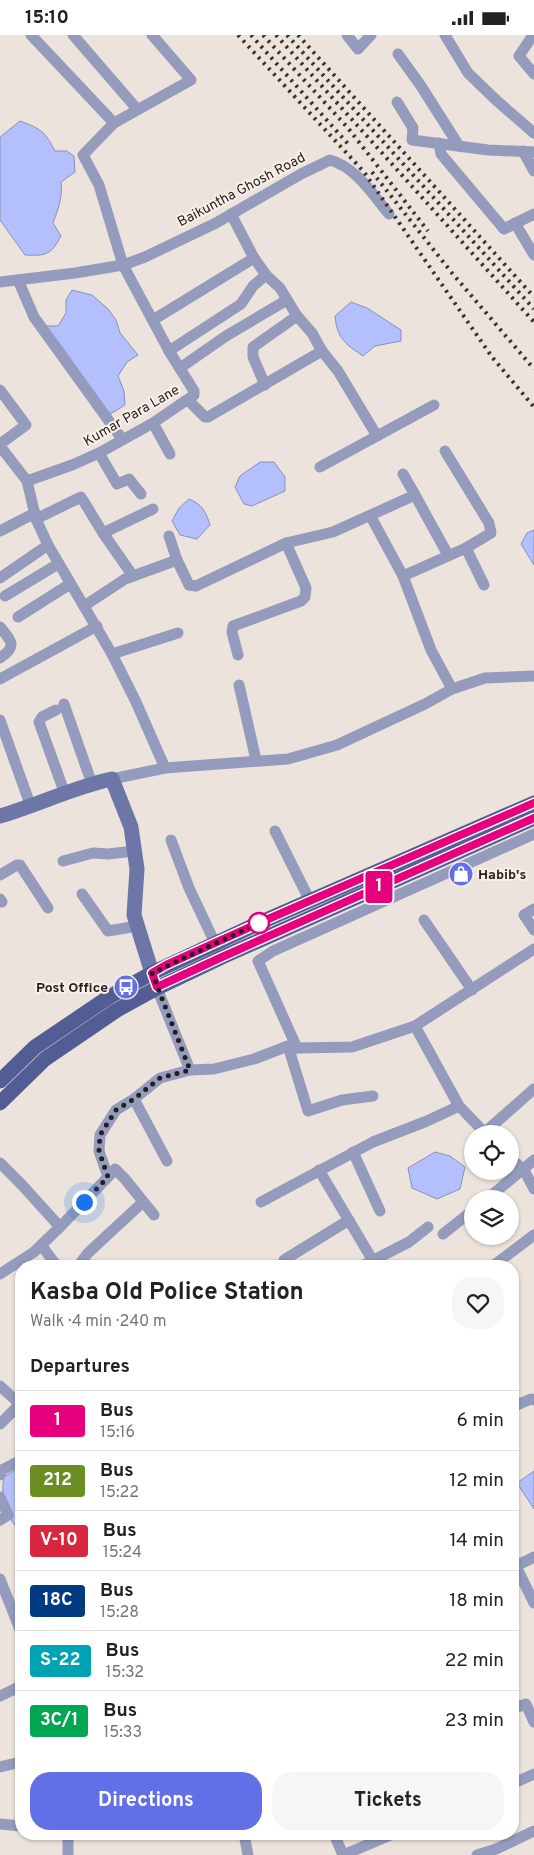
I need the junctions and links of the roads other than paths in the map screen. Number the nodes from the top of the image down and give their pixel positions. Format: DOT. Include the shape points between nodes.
graph roads {
  1 [pos="31,35"];
  2 [pos="73,35"];
  3 [pos="152,35"];
  4 [pos="347,35"];
  5 [pos="371,35"];
  6 [pos="445,35"];
  7 [pos="533,35"];
  8 [pos="398,55"];
  9 [pos="534,74"];
  10 [pos="397,102"];
  11 [pos="137,109"];
  12 [pos="114,123"];
  13 [pos="534,133"];
  14 [pos="439,143"];
  15 [pos="459,146"];
  16 [pos="528,151"];
  17 [pos="534,171"];
  18 [pos="231,214"];
  19 [pos="534,214"];
  20 [pos="389,215"];
  21 [pos="516,223"];
  22 [pos="534,255"];
  23 [pos="254,258"];
  24 [pos="123,265"];
  25 [pos="266,275"];
  26 [pos="18,280"];
  27 [pos="0,282"];
  28 [pos="287,300"];
  29 [pos="297,315"];
  30 [pos="153,320"];
  31 [pos="169,351"];
  32 [pos="322,351"];
  33 [pos="180,368"];
  34 [pos="265,385"];
  35 [pos="0,390"];
  36 [pos="188,400"];
  37 [pos="434,405"];
  38 [pos="153,423"];
  39 [pos="377,437"];
  40 [pos="122,439"];
  41 [pos="0,445"];
  42 [pos="445,451"];
  43 [pos="99,453"];
  44 [pos="170,454"];
  45 [pos="320,467"];
  46 [pos="403,474"];
  47 [pos="27,481"];
  48 [pos="141,494"];
  49 [pos="415,495"];
  50 [pos="153,509"];
  51 [pos="35,516"];
  52 [pos="371,517"];
  53 [pos="0,531"];
  54 [pos="103,533"];
  55 [pos="169,536"];
  56 [pos="286,543"];
  57 [pos="48,545"];
  58 [pos="466,548"];
  59 [pos="448,555"];
  60 [pos="177,560"];
  61 [pos="58,564"];
  62 [pos="402,575"];
  63 [pos="133,576"];
  64 [pos="0,578"];
  65 [pos="70,585"];
  66 [pos="484,585"];
  67 [pos="5,596"];
  68 [pos="84,605"];
  69 [pos="18,617"];
  70 [pos="97,626"];
  71 [pos="0,627"];
  72 [pos="178,633"];
  73 [pos="112,654"];
  74 [pos="238,655"];
  75 [pos="0,658"];
  76 [pos="534,676"];
  77 [pos="0,679"];
  78 [pos="239,685"];
  79 [pos="452,689"];
  80 [pos="0,720"];
  81 [pos="256,760"];
  82 [pos="165,768"];
  83 [pos="112,779"];
  84 [pos="92,784"];
  85 [pos="65,794"];
  86 [pos="534,803"];
  87 [pos="31,807"];
  88 [pos="0,816"];
  89 [pos="534,818"];
  90 [pos="275,831"];
  91 [pos="534,834"];
  92 [pos="171,840"];
  93 [pos="134,851"];
  94 [pos="63,861"];
  95 [pos="0,875"];
  96 [pos="82,894"];
  97 [pos="313,900"];
  98 [pos="48,908"];
  99 [pos="534,909"];
  100 [pos="424,920"];
  101 [pos="137,926"];
  102 [pos="534,930"];
  103 [pos="215,943"];
  104 [pos="534,949"];
  105 [pos="152,973"];
  106 [pos="157,987"];
  107 [pos="472,990"];
  108 [pos="415,1026"];
  109 [pos="293,1047"];
  110 [pos="190,1070"];
  111 [pos="0,1081"];
  112 [pos="534,1089"];
  113 [pos="372,1096"];
  114 [pos="134,1099"];
  115 [pos="0,1103"];
  116 [pos="459,1106"];
  117 [pos="478,1125"];
  118 [pos="495,1125"];
  119 [pos="353,1152"];
  120 [pos="534,1160"];
  121 [pos="167,1161"];
  122 [pos="0,1163"];
  123 [pos="519,1166"];
  124 [pos="319,1170"];
  125 [pos="524,1170"];
  126 [pos="108,1177"];
  127 [pos="534,1189"];
  128 [pos="498,1190"];
  129 [pos="261,1201"];
  130 [pos="143,1202"];
  131 [pos="380,1211"];
  132 [pos="154,1215"];
  133 [pos="464,1218"];
  134 [pos="349,1220"];
  135 [pos="60,1227"];
  136 [pos="428,1227"];
  137 [pos="444,1234"];
  138 [pos="534,1235"];
  139 [pos="41,1245"];
  140 [pos="21,1260"];
  141 [pos="52,1260"];
  142 [pos="83,1260"];
  143 [pos="284,1260"];
  144 [pos="372,1260"];
  145 [pos="379,1260"];
  146 [pos="501,1260"];
  147 [pos="15,1264"];
  148 [pos="0,1273"];
  149 [pos="0,1387"];
  150 [pos="15,1400"];
  151 [pos="534,1400"];
  152 [pos="519,1404"];
  153 [pos="15,1410"];
  154 [pos="0,1424"];
  155 [pos="15,1463"];
  156 [pos="0,1475"];
  157 [pos="0,1497"];
  158 [pos="0,1520"];
  159 [pos="534,1557"];
  160 [pos="519,1561"];
  161 [pos="519,1572"];
  162 [pos="0,1579"];
  163 [pos="534,1603"];
  164 [pos="15,1617"];
  165 [pos="15,1689"];
  166 [pos="0,1696"];
  167 [pos="519,1706"];
  168 [pos="534,1722"];
  169 [pos="15,1763"];
  170 [pos="0,1767"];
  171 [pos="534,1775"];
  172 [pos="519,1780"];
  173 [pos="0,1824"];
  174 [pos="15,1826"];
  175 [pos="534,1831"];
  176 [pos="68,1840"];
  177 [pos="245,1840"];
  178 [pos="337,1840"];
  179 [pos="379,1840"];
  180 [pos="518,1840"];
  181 [pos="519,1840"];
  182 [pos="497,1852"];
  183 [pos="68,1855"];
  184 [pos="248,1855"];
  185 [pos="343,1855"];
  186 [pos="477,1855"];
  1 -- 12 [label="street"];
  2 -- 11 [label="street"];
  3 -- 11 [label="street" via="191,80"];
  4 -- 5 [label="street" via="358,49"];
  6 -- 13 [label="street" via="468,73"];
  7 -- 9 [label="street" via="519,55"];
  8 -- 15 [label="street"];
  10 -- 14 [label="street" via="413,128 412,140"];
  11 -- 12 [label="street"];
  12 -- 24 [label="street, Kumar Para Lane" via="83,155 99,185"];
  14 -- 15 [label="street"];
  14 -- 21 [label="street" via="441,153 504,229"];
  15 -- 16 [label="street"];
  16 -- 17 [label="street"];
  18 -- 20 [label="street, Baikuntha Ghosh Road" via="330,160 354,174"];
  18 -- 23 [label="street"];
  18 -- 24 [label="street, Baikuntha Ghosh Road"];
  19 -- 21 [label="street"];
  21 -- 22 [label="street"];
  23 -- 25 [label="street"];
  23 -- 30 [label="street"];
  24 -- 26 [label="street, Baikuntha Ghosh Road"];
  24 -- 30 [label="street, Kumar Para Lane"];
  25 -- 28 [label="street"];
  25 -- 31 [label="street" via="253,286 241,304"];
  26 -- 27 [label="street, Baikuntha Ghosh Road"];
  26 -- 40 [label="street" via="34,317"];
  28 -- 29 [label="street"];
  28 -- 33 [label="street"];
  29 -- 32 [label="street"];
  29 -- 34 [label="street" via="253,347 253,357"];
  30 -- 31 [label="street, Kumar Para Lane"];
  31 -- 33 [label="street, Kumar Para Lane"];
  32 -- 34 [label="street"];
  32 -- 39 [label="street" via="338,371"];
  33 -- 36 [label="street, Kumar Para Lane" via="195,393"];
  34 -- 36 [label="street" via="208,417"];
  35 -- 41 [label="street" via="26,425"];
  36 -- 38 [label="street, Kumar Para Lane"];
  37 -- 39 [label="street"];
  38 -- 40 [label="street, Kumar Para Lane"];
  38 -- 44 [label="street"];
  39 -- 45 [label="street"];
  40 -- 43 [label="street, Kumar Para Lane"];
  41 -- 47 [label="street"];
  42 -- 58 [label="street" via="491,527 488,535"];
  43 -- 47 [label="street, Kumar Para Lane"];
  43 -- 48 [label="street" via="117,484 129,479"];
  46 -- 49 [label="street"];
  47 -- 51 [label="street"];
  49 -- 52 [label="street"];
  49 -- 59 [label="street"];
  50 -- 54 [label="street"];
  51 -- 53 [label="street"];
  51 -- 54 [label="street" via="81,497"];
  51 -- 57 [label="street"];
  52 -- 56 [label="street" via="333,532"];
  52 -- 62 [label="street"];
  54 -- 63 [label="street"];
  55 -- 60 [label="street"];
  56 -- 60 [label="street" via="196,586 189,585"];
  56 -- 74 [label="street" via="306,588 305,597 233,625"];
  57 -- 61 [label="street"];
  57 -- 64 [label="street"];
  58 -- 59 [label="street"];
  58 -- 66 [label="street"];
  59 -- 62 [label="street"];
  60 -- 63 [label="street"];
  61 -- 65 [label="street"];
  61 -- 67 [label="street"];
  62 -- 79 [label="street" via="431,650"];
  63 -- 68 [label="street"];
  65 -- 68 [label="street"];
  65 -- 69 [label="street"];
  68 -- 70 [label="street"];
  70 -- 73 [label="street"];
  70 -- 77 [label="street"];
  71 -- 75 [label="street" via="12,646"];
  72 -- 73 [label="street"];
  73 -- 82 [label="street"];
  76 -- 79 [label="street" via="485,678"];
  78 -- 81 [label="street"];
  79 -- 81 [label="street" via="337,745 288,759"];
  80 -- 87 [label="street"];
  81 -- 82 [label="street"];
  82 -- 83 [label="street"];
  83 -- 84 [label="main road"];
  83 -- 93 [label="main road" via="131,827"];
  84 -- 85 [label="main road"];
  84 -- 85 [label="street" via="60,707 39,722"];
  85 -- 87 [label="main road"];
  86 -- 97 [label="main road"];
  87 -- 88 [label="main road"];
  89 -- 106 [label="main road"];
  90 -- 97 [label="street"];
  91 -- 109 [label="street" via="273,951 258,961"];
  92 -- 103 [label="street" via="188,888"];
  93 -- 94 [label="street" via="93,853"];
  93 -- 101 [label="main road" via="137,869 134,915"];
  95 -- 98 [label="street" via="19,864"];
  96 -- 101 [label="street" via="108,931"];
  97 -- 103 [label="main road"];
  99 -- 102 [label="street" via="524,915"];
  100 -- 107 [label="street"];
  101 -- 105 [label="main road"];
  103 -- 105 [label="main road"];
  104 -- 107 [label="street"];
  105 -- 106 [label="street"];
  105 -- 111 [label="main road" via="109,997 35,1047"];
  106 -- 110 [label="street"];
  106 -- 115 [label="main road" via="45,1059"];
  107 -- 108 [label="street"];
  108 -- 109 [label="street" via="352,1047"];
  108 -- 116 [label="street"];
  109 -- 110 [label="street" via="214,1069"];
  109 -- 113 [label="street" via="308,1111 342,1100"];
  110 -- 114 [label="street" via="160,1078"];
  112 -- 118 [label="street"];
  114 -- 121 [label="street"];
  114 -- 126 [label="street" via="116,1110 100,1135 99,1151"];
  116 -- 117 [label="street"];
  116 -- 119 [label="street"];
  119 -- 124 [label="street"];
  119 -- 131 [label="street"];
  120 -- 125 [label="street"];
  122 -- 135 [label="street"];
  123 -- 125 [label="street"];
  124 -- 129 [label="street"];
  124 -- 134 [label="street"];
  125 -- 127 [label="street"];
  125 -- 128 [label="street"];
  126 -- 130 [label="street" via="115,1169"];
  126 -- 135 [label="street"];
  130 -- 132 [label="street"];
  130 -- 142 [label="street"];
  133 -- 137 [label="street"];
  134 -- 143 [label="street"];
  134 -- 144 [label="street"];
  135 -- 139 [label="street"];
  136 -- 145 [label="street"];
  138 -- 146 [label="street"];
  139 -- 140 [label="street"];
  139 -- 141 [label="street"];
  147 -- 148 [label="street"];
  149 -- 150 [label="street"];
  151 -- 152 [label="street"];
  153 -- 154 [label="street"];
  155 -- 156 [label="street" via="2,1470"];
  157 -- 158 [label="street" via="8,1515"];
  159 -- 160 [label="street"];
  161 -- 163 [label="street"];
  162 -- 164 [label="street"];
  165 -- 166 [label="street"];
  167 -- 168 [label="street" via="526,1704"];
  169 -- 170 [label="street"];
  171 -- 172 [label="street"];
  173 -- 174 [label="street"];
  175 -- 181 [label="street"];
  176 -- 183 [label="street"];
  177 -- 184 [label="street"];
  178 -- 185 [label="street"];
  179 -- 185 [label="street"];
  180 -- 182 [label="street"];
  182 -- 186 [label="street"];
}
